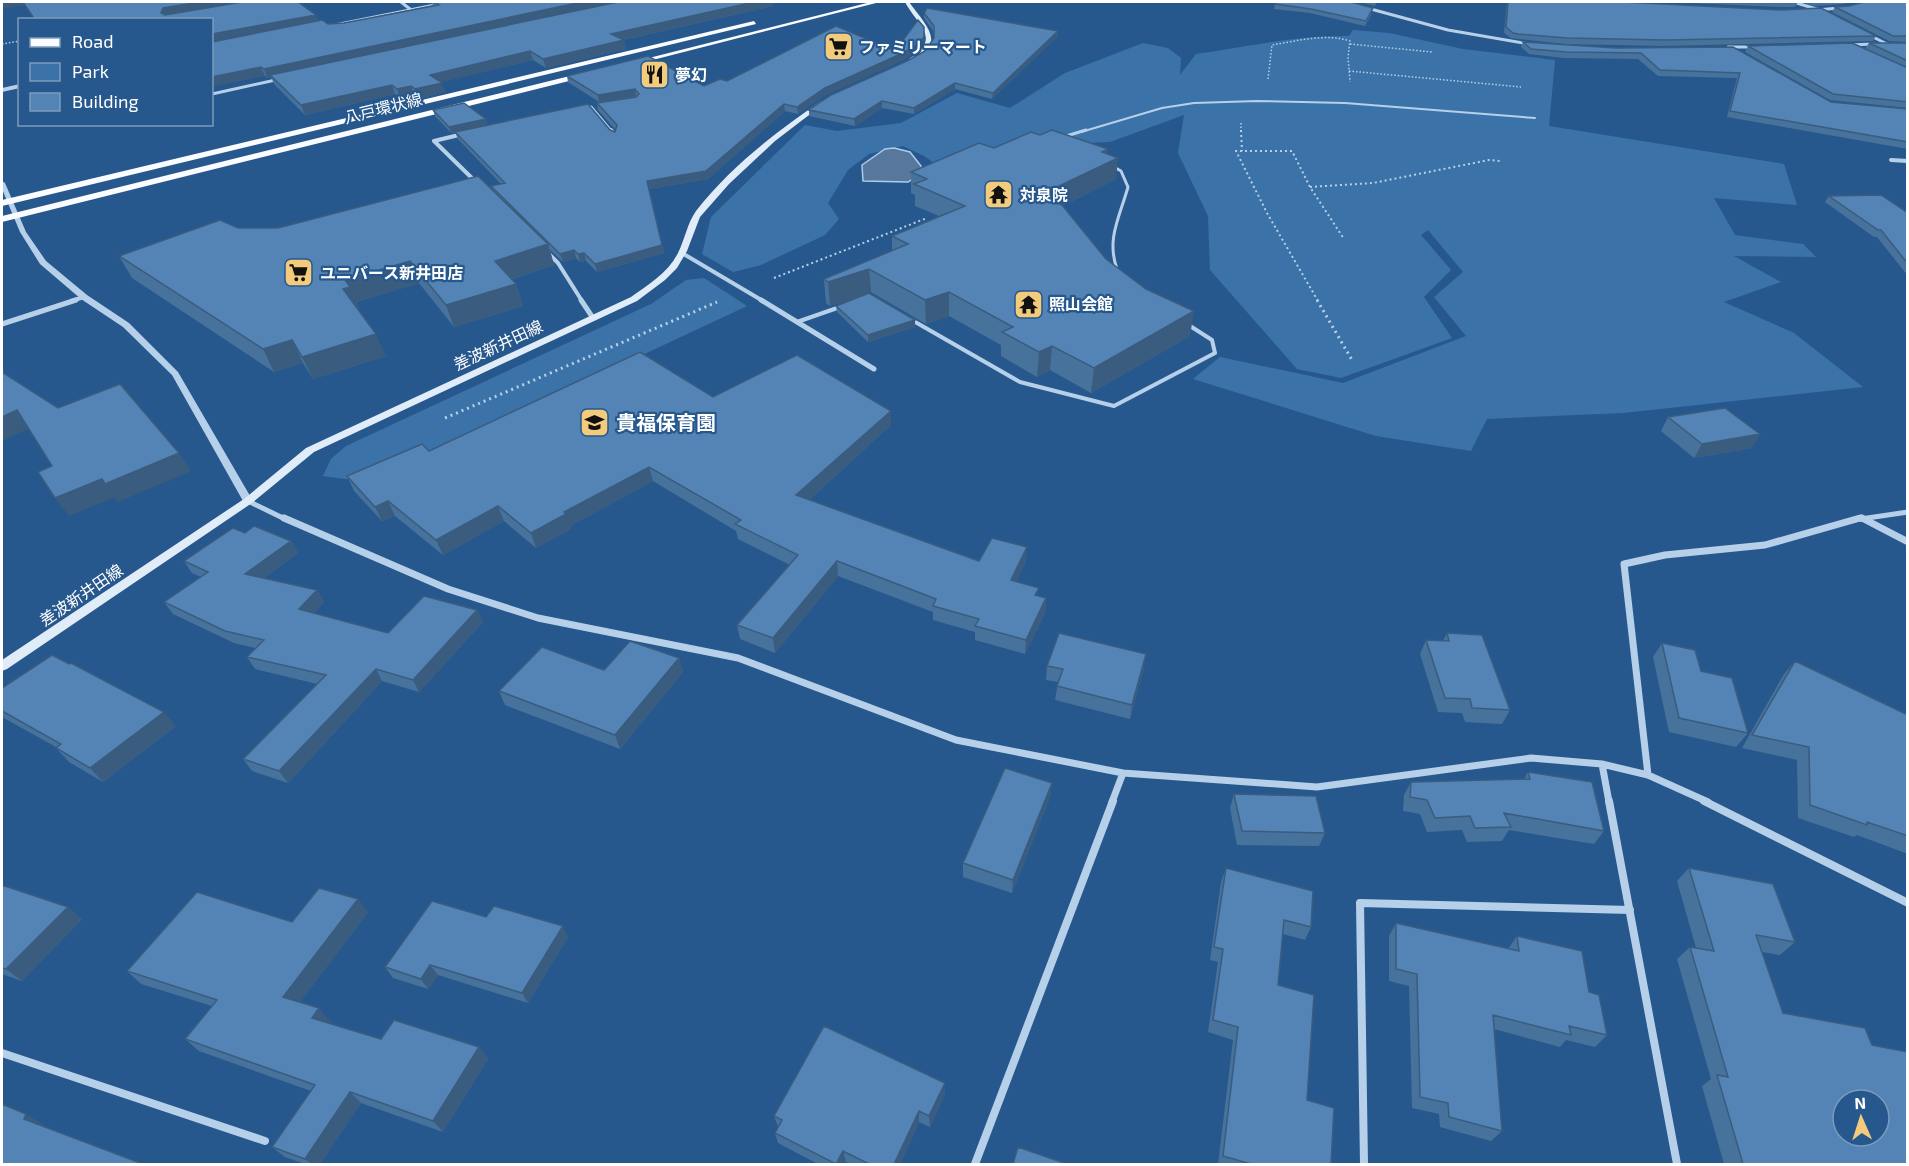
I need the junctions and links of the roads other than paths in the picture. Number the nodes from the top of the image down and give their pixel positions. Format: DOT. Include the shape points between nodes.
graph roads {
  1 [pos="401,2"];
  2 [pos="446,2"];
  3 [pos="842,2"];
  4 [pos="877,2"];
  5 [pos="907,2"];
  6 [pos="1792,2"];
  7 [pos="1365,7"];
  8 [pos="1844,8"];
  9 [pos="410,9"];
  10 [pos="1798,10"];
  11 [pos="1819,10"];
  12 [pos="1829,15"];
  13 [pos="316,27"];
  14 [pos="1868,34"];
  15 [pos="1887,44"];
  16 [pos="1536,45"];
  17 [pos="1839,45"];
  18 [pos="1850,45"];
  19 [pos="1897,45"];
  20 [pos="1720,47"];
  21 [pos="1730,47"];
  22 [pos="1763,47"];
  23 [pos="1860,50"];
  24 [pos="1740,53"];
  25 [pos="906,63"];
  26 [pos="618,67"];
  27 [pos="595,72"];
  28 [pos="280,79"];
  29 [pos="18,87"];
  30 [pos="2,90"];
  31 [pos="213,94"];
  32 [pos="828,98"];
  33 [pos="603,106"];
  34 [pos="591,107"];
  35 [pos="580,109"];
  36 [pos="1535,118"];
  37 [pos="468,133"];
  38 [pos="615,135"];
  39 [pos="1059,138"];
  40 [pos="1892,160"];
  41 [pos="1908,161"];
  42 [pos="1106,163"];
  43 [pos="2,183"];
  44 [pos="483,189"];
  45 [pos="6,202"];
  46 [pos="17,214"];
  47 [pos="2,219"];
  48 [pos="541,247"];
  49 [pos="682,254"];
  50 [pos="1120,275"];
  51 [pos="84,297"];
  52 [pos="849,303"];
  53 [pos="900,314"];
  54 [pos="593,318"];
  55 [pos="797,322"];
  56 [pos="1184,322"];
  57 [pos="2,324"];
  58 [pos="874,369"];
  59 [pos="248,501"];
  60 [pos="1908,512"];
  61 [pos="1860,518"];
  62 [pos="1908,542"];
  63 [pos="2,666"];
  64 [pos="1602,764"];
  65 [pos="1123,773"];
  66 [pos="1648,775"];
  67 [pos="1908,903"];
  68 [pos="1630,910"];
  69 [pos="2,1053"];
  70 [pos="265,1141"];
  71 [pos="975,1164"];
  72 [pos="1364,1164"];
  73 [pos="1677,1164"];
  1 -- 9 [label="street"];
  2 -- 9 [label="street"];
  3 -- 45 [label="main road, 八戸環状線"];
  4 -- 26 [label="main road"];
  5 -- 25 [label="main road" via="929,33 929,44"];
  6 -- 11 [label="street"];
  7 -- 16 [label="street" via="1448,30"];
  8 -- 11 [label="street"];
  9 -- 13 [label="street"];
  10 -- 11 [label="street"];
  11 -- 12 [label="street"];
  14 -- 15 [label="street"];
  15 -- 18 [label="street"];
  15 -- 19 [label="street"];
  17 -- 18 [label="street"];
  18 -- 23 [label="street"];
  20 -- 21 [label="street"];
  21 -- 22 [label="street"];
  21 -- 24 [label="street"];
  27 -- 46 [label="main road, 八戸環状線"];
  28 -- 31 [label="street"];
  29 -- 30 [label="street"];
  32 -- 49 [label="main road, 差波新井田線" via="797,120 717,191 695,219"];
  33 -- 34 [label="street"];
  34 -- 35 [label="street"];
  34 -- 38 [label="street"];
  36 -- 39 [label="lane" via="1352,104 1194,103 1162,108"];
  37 -- 44 [label="street" via="434,141"];
  40 -- 41 [label="street"];
  42 -- 50 [label="lane" via="1121,171 1128,187 1110,239 1111,257"];
  43 -- 45 [label="street"];
  45 -- 46 [label="street"];
  46 -- 47 [label="main road, 八戸環状線"];
  46 -- 51 [label="street" via="23,232 43,262"];
  48 -- 54 [label="street" via="558,263"];
  49 -- 54 [label="main road, 差波新井田線" via="669,273 634,298"];
  49 -- 55 [label="street"];
  51 -- 57 [label="street"];
  51 -- 59 [label="street" via="126,325 175,374"];
  52 -- 55 [label="lane"];
  53 -- 56 [label="lane" via="1020,382 1114,406 1215,353 1212,340"];
  54 -- 59 [label="main road, 差波新井田線" via="310,450"];
  55 -- 58 [label="street"];
  59 -- 63 [label="main road, 差波新井田線"];
  59 -- 65 [label="street" via="448,589 538,618 738,658 956,740"];
  60 -- 61 [label="street"];
  61 -- 62 [label="street"];
  61 -- 66 [label="street" via="1793,540 1733,550 1673,552 1624,564"];
  64 -- 65 [label="street" via="1531,758 1317,787"];
  64 -- 66 [label="street"];
  64 -- 68 [label="street"];
  65 -- 71 [label="street"];
  66 -- 67 [label="street"];
  68 -- 72 [label="street" via="1360,903"];
  68 -- 73 [label="street"];
  69 -- 70 [label="street"];
}
